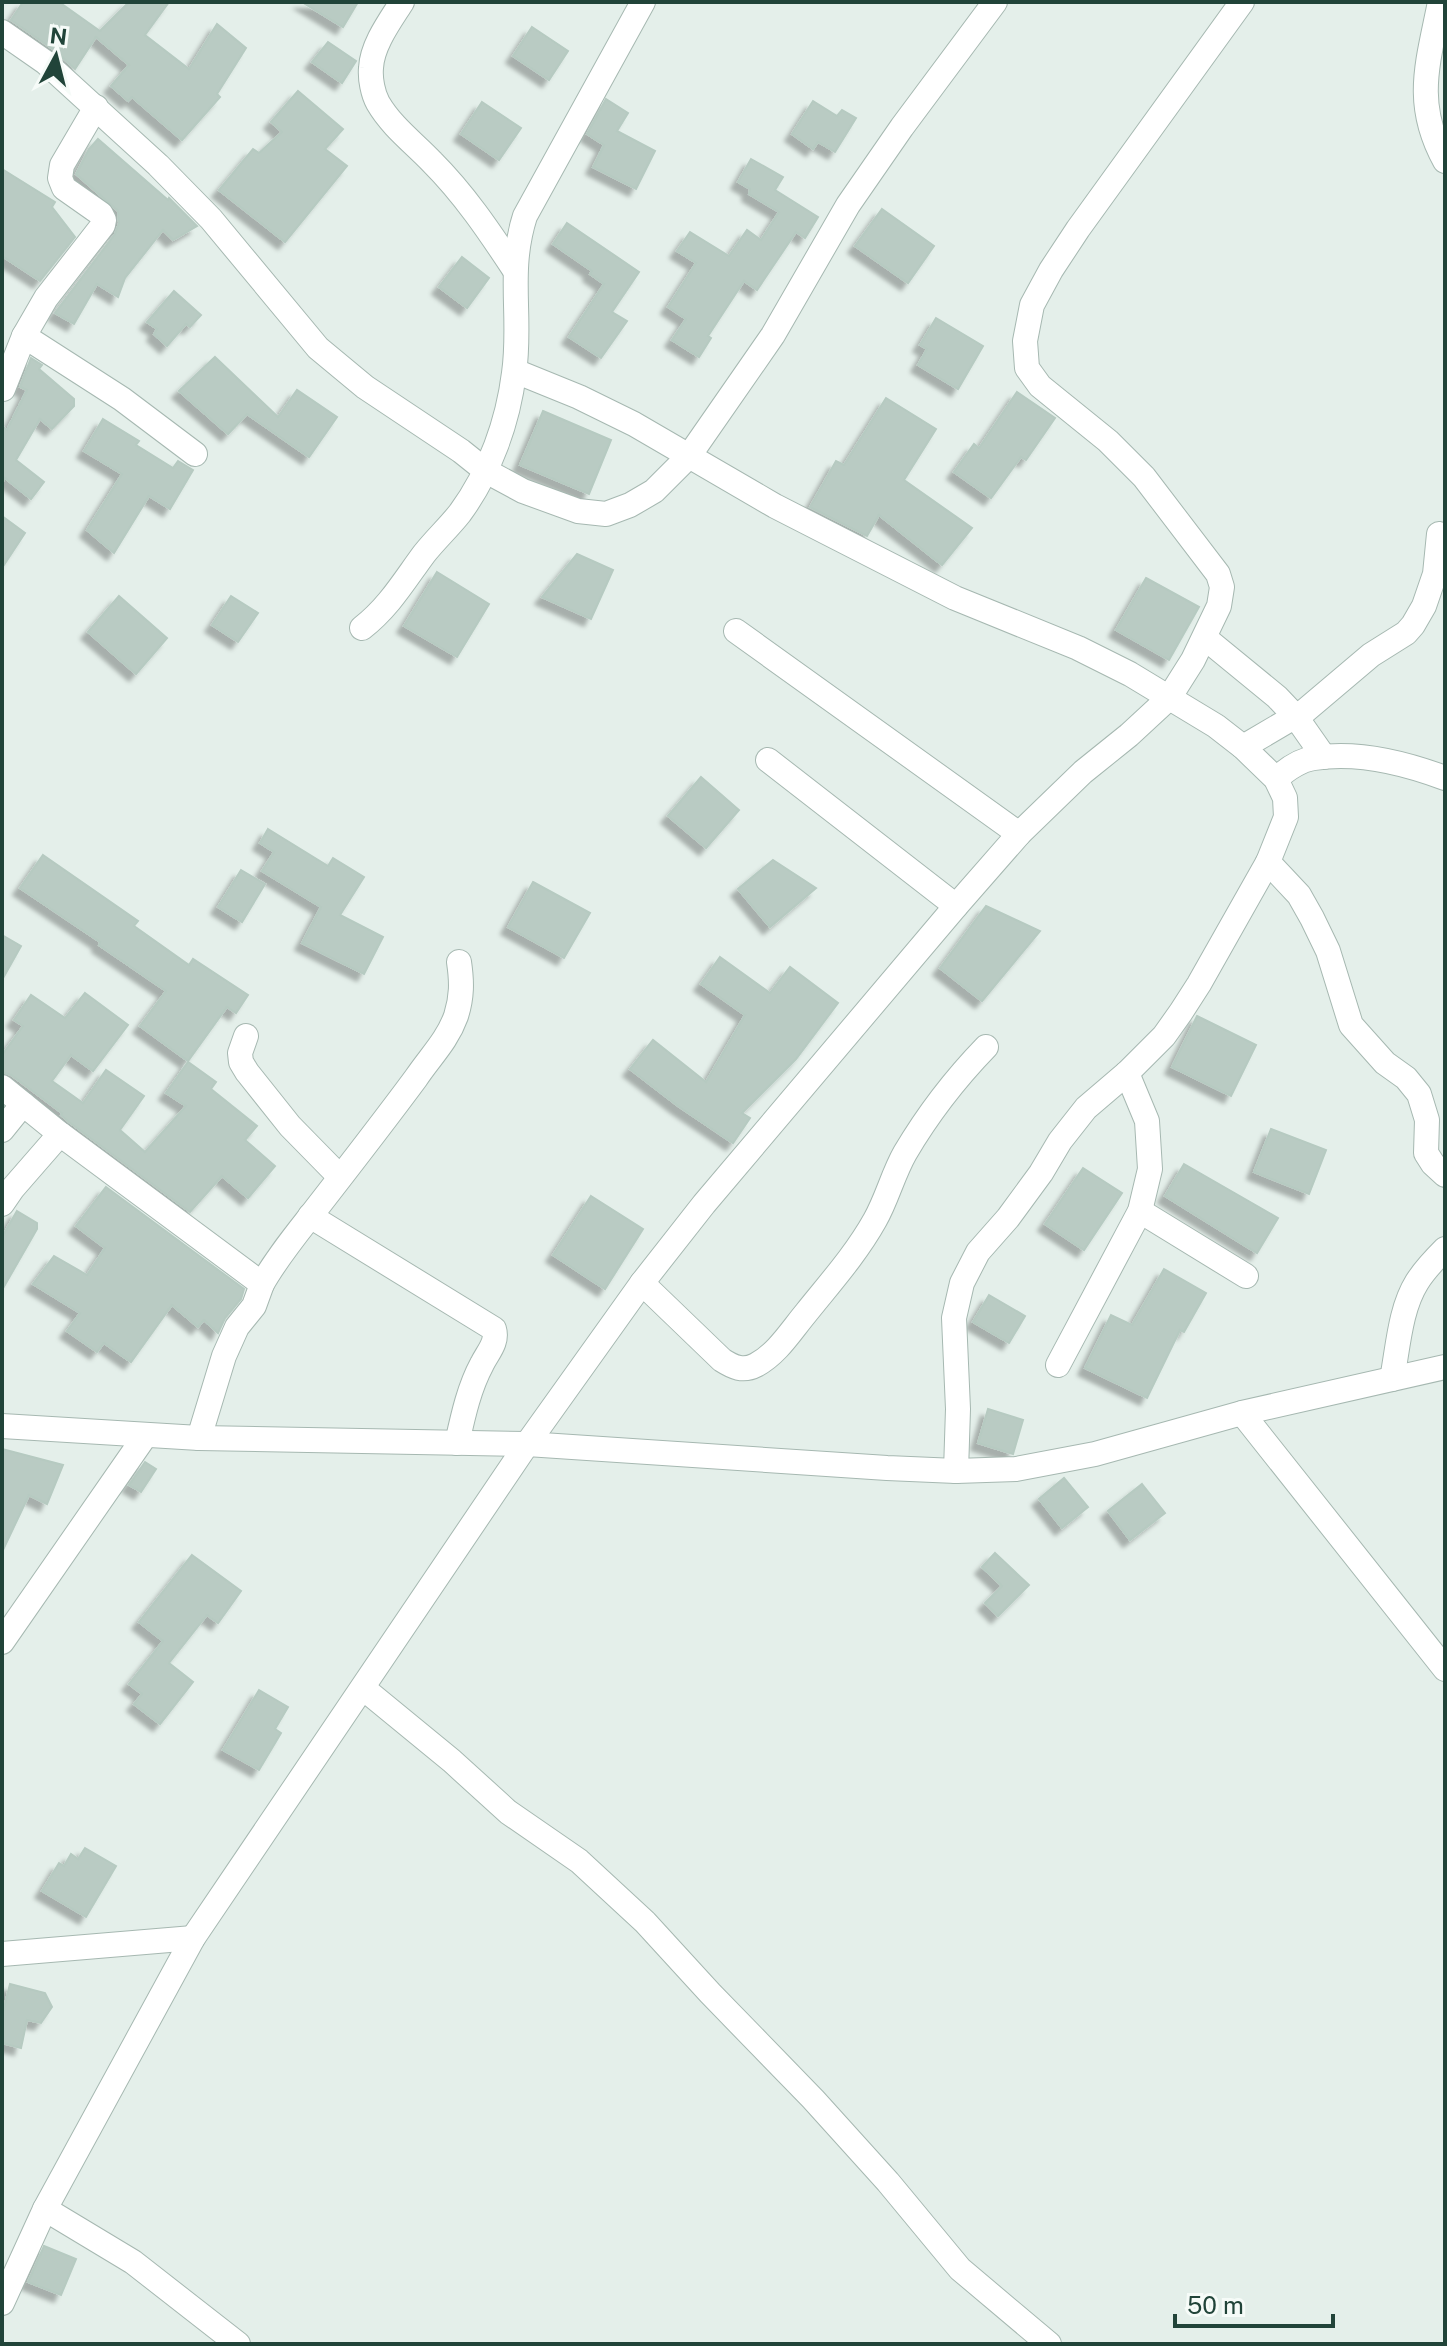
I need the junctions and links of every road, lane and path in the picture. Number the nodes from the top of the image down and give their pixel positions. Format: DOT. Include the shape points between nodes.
graph roads {
  1 [pos="402,2"];
  2 [pos="643,2"];
  3 [pos="995,2"];
  4 [pos="1242,2"];
  5 [pos="1440,2"];
  6 [pos="2,32"];
  7 [pos="96,107"];
  8 [pos="1445,161"];
  9 [pos="514,269"];
  10 [pos="24,336"];
  11 [pos="515,371"];
  12 [pos="3,389"];
  13 [pos="195,454"];
  14 [pos="689,456"];
  15 [pos="486,471"];
  16 [pos="1439,534"];
  17 [pos="362,628"];
  18 [pos="736,631"];
  19 [pos="1205,638"];
  20 [pos="1169,698"];
  21 [pos="1296,717"];
  22 [pos="1243,747"];
  23 [pos="1324,757"];
  24 [pos="768,760"];
  25 [pos="1445,778"];
  26 [pos="1276,779"];
  27 [pos="1019,834"];
  28 [pos="1268,862"];
  29 [pos="956,906"];
  30 [pos="459,962"];
  31 [pos="246,1036"];
  32 [pos="986,1047"];
  33 [pos="1127,1073"];
  34 [pos="2,1087"];
  35 [pos="23,1104"];
  36 [pos="2,1130"];
  37 [pos="60,1134"];
  38 [pos="1445,1175"];
  39 [pos="340,1177"];
  40 [pos="2,1204"];
  41 [pos="1140,1211"];
  42 [pos="310,1216"];
  43 [pos="1445,1249"];
  44 [pos="1246,1276"];
  45 [pos="642,1283"];
  46 [pos="262,1284"];
  47 [pos="1058,1365"];
  48 [pos="1445,1367"];
  49 [pos="1392,1379"];
  50 [pos="1242,1413"];
  51 [pos="2,1426"];
  52 [pos="145,1436"];
  53 [pos="199,1438"];
  54 [pos="457,1443"];
  55 [pos="527,1444"];
  56 [pos="956,1471"];
  57 [pos="2,1642"];
  58 [pos="1445,1669"];
  59 [pos="363,1688"];
  60 [pos="193,1938"];
  61 [pos="2,1954"];
  62 [pos="45,2209"];
  63 [pos="2,2303"];
  64 [pos="238,2344"];
  65 [pos="1049,2344"];
  1 -- 9 [label="street" via="373,55 371,82 378,103 463,197"];
  2 -- 9 [label="street" via="525,216"];
  3 -- 14 [label="street" via="848,205 773,335"];
  4 -- 19 [label="street" via="1051,270 1032,305 1025,341 1027,368 1040,386 1144,477 1218,574 1219,606"];
  5 -- 8 [label="street" via="1424,95 1426,115"];
  6 -- 7 [label="street"];
  7 -- 10 [label="street" via="62,165 60,178 64,188 101,214 103,225 46,298"];
  7 -- 15 [label="street" via="211,219 318,348"];
  9 -- 11 [label="street"];
  10 -- 12 [label="street"];
  10 -- 13 [label="street"];
  11 -- 14 [label="street" via="607,410"];
  11 -- 15 [label="street" via="499,441"];
  14 -- 15 [label="street" via="654,491 606,514 552,503"];
  14 -- 20 [label="street" via="859,550 955,598 1078,648"];
  15 -- 17 [label="street" via="392,601"];
  16 -- 21 [label="street" via="1435,574 1413,625"];
  18 -- 27 [label="street"];
  19 -- 20 [label="street"];
  19 -- 21 [label="street"];
  20 -- 22 [label="street"];
  20 -- 27 [label="street"];
  21 -- 22 [label="street"];
  21 -- 23 [label="street"];
  22 -- 26 [label="street"];
  23 -- 25 [label="street" via="1372,759"];
  23 -- 26 [label="street" via="1288,768"];
  24 -- 29 [label="street"];
  26 -- 28 [label="street" via="1286,817"];
  27 -- 29 [label="street"];
  28 -- 33 [label="street" via="1181,1012"];
  28 -- 38 [label="street" via="1312,918 1351,1025 1419,1094 1427,1120 1426,1153"];
  29 -- 45 [label="street"];
  30 -- 39 [label="street" via="463,988 443,1043"];
  31 -- 39 [label="street" via="240,1053 247,1072"];
  32 -- 45 [label="street" via="930,1113 852,1257 773,1353 755,1365 734,1367"];
  33 -- 41 [label="street" via="1147,1121 1150,1169"];
  33 -- 56 [label="street" via="1086,1108 1060,1141 978,1252 962,1283 954,1318"];
  34 -- 35 [label="street"];
  35 -- 36 [label="street"];
  35 -- 37 [label="street"];
  37 -- 40 [label="street"];
  37 -- 46 [label="street"];
  39 -- 42 [label="street"];
  41 -- 44 [label="street"];
  41 -- 47 [label="street"];
  42 -- 46 [label="street"];
  42 -- 54 [label="street" via="494,1329 495,1340 468,1396"];
  43 -- 49 [label="street" via="1415,1285"];
  45 -- 55 [label="street"];
  46 -- 53 [label="street" via="224,1356"];
  48 -- 49 [label="street"];
  49 -- 50 [label="street"];
  50 -- 56 [label="street" via="1095,1454 1016,1469"];
  50 -- 58 [label="street"];
  51 -- 52 [label="street"];
  52 -- 53 [label="street"];
  52 -- 57 [label="street"];
  53 -- 54 [label="street"];
  54 -- 55 [label="street"];
  55 -- 56 [label="street"];
  55 -- 59 [label="street"];
  59 -- 60 [label="street"];
  59 -- 65 [label="street" via="508,1812 579,1861 645,1922 824,2111 960,2269"];
  60 -- 61 [label="street"];
  60 -- 62 [label="street"];
  62 -- 63 [label="street"];
  62 -- 64 [label="street" via="133,2262"];
}
